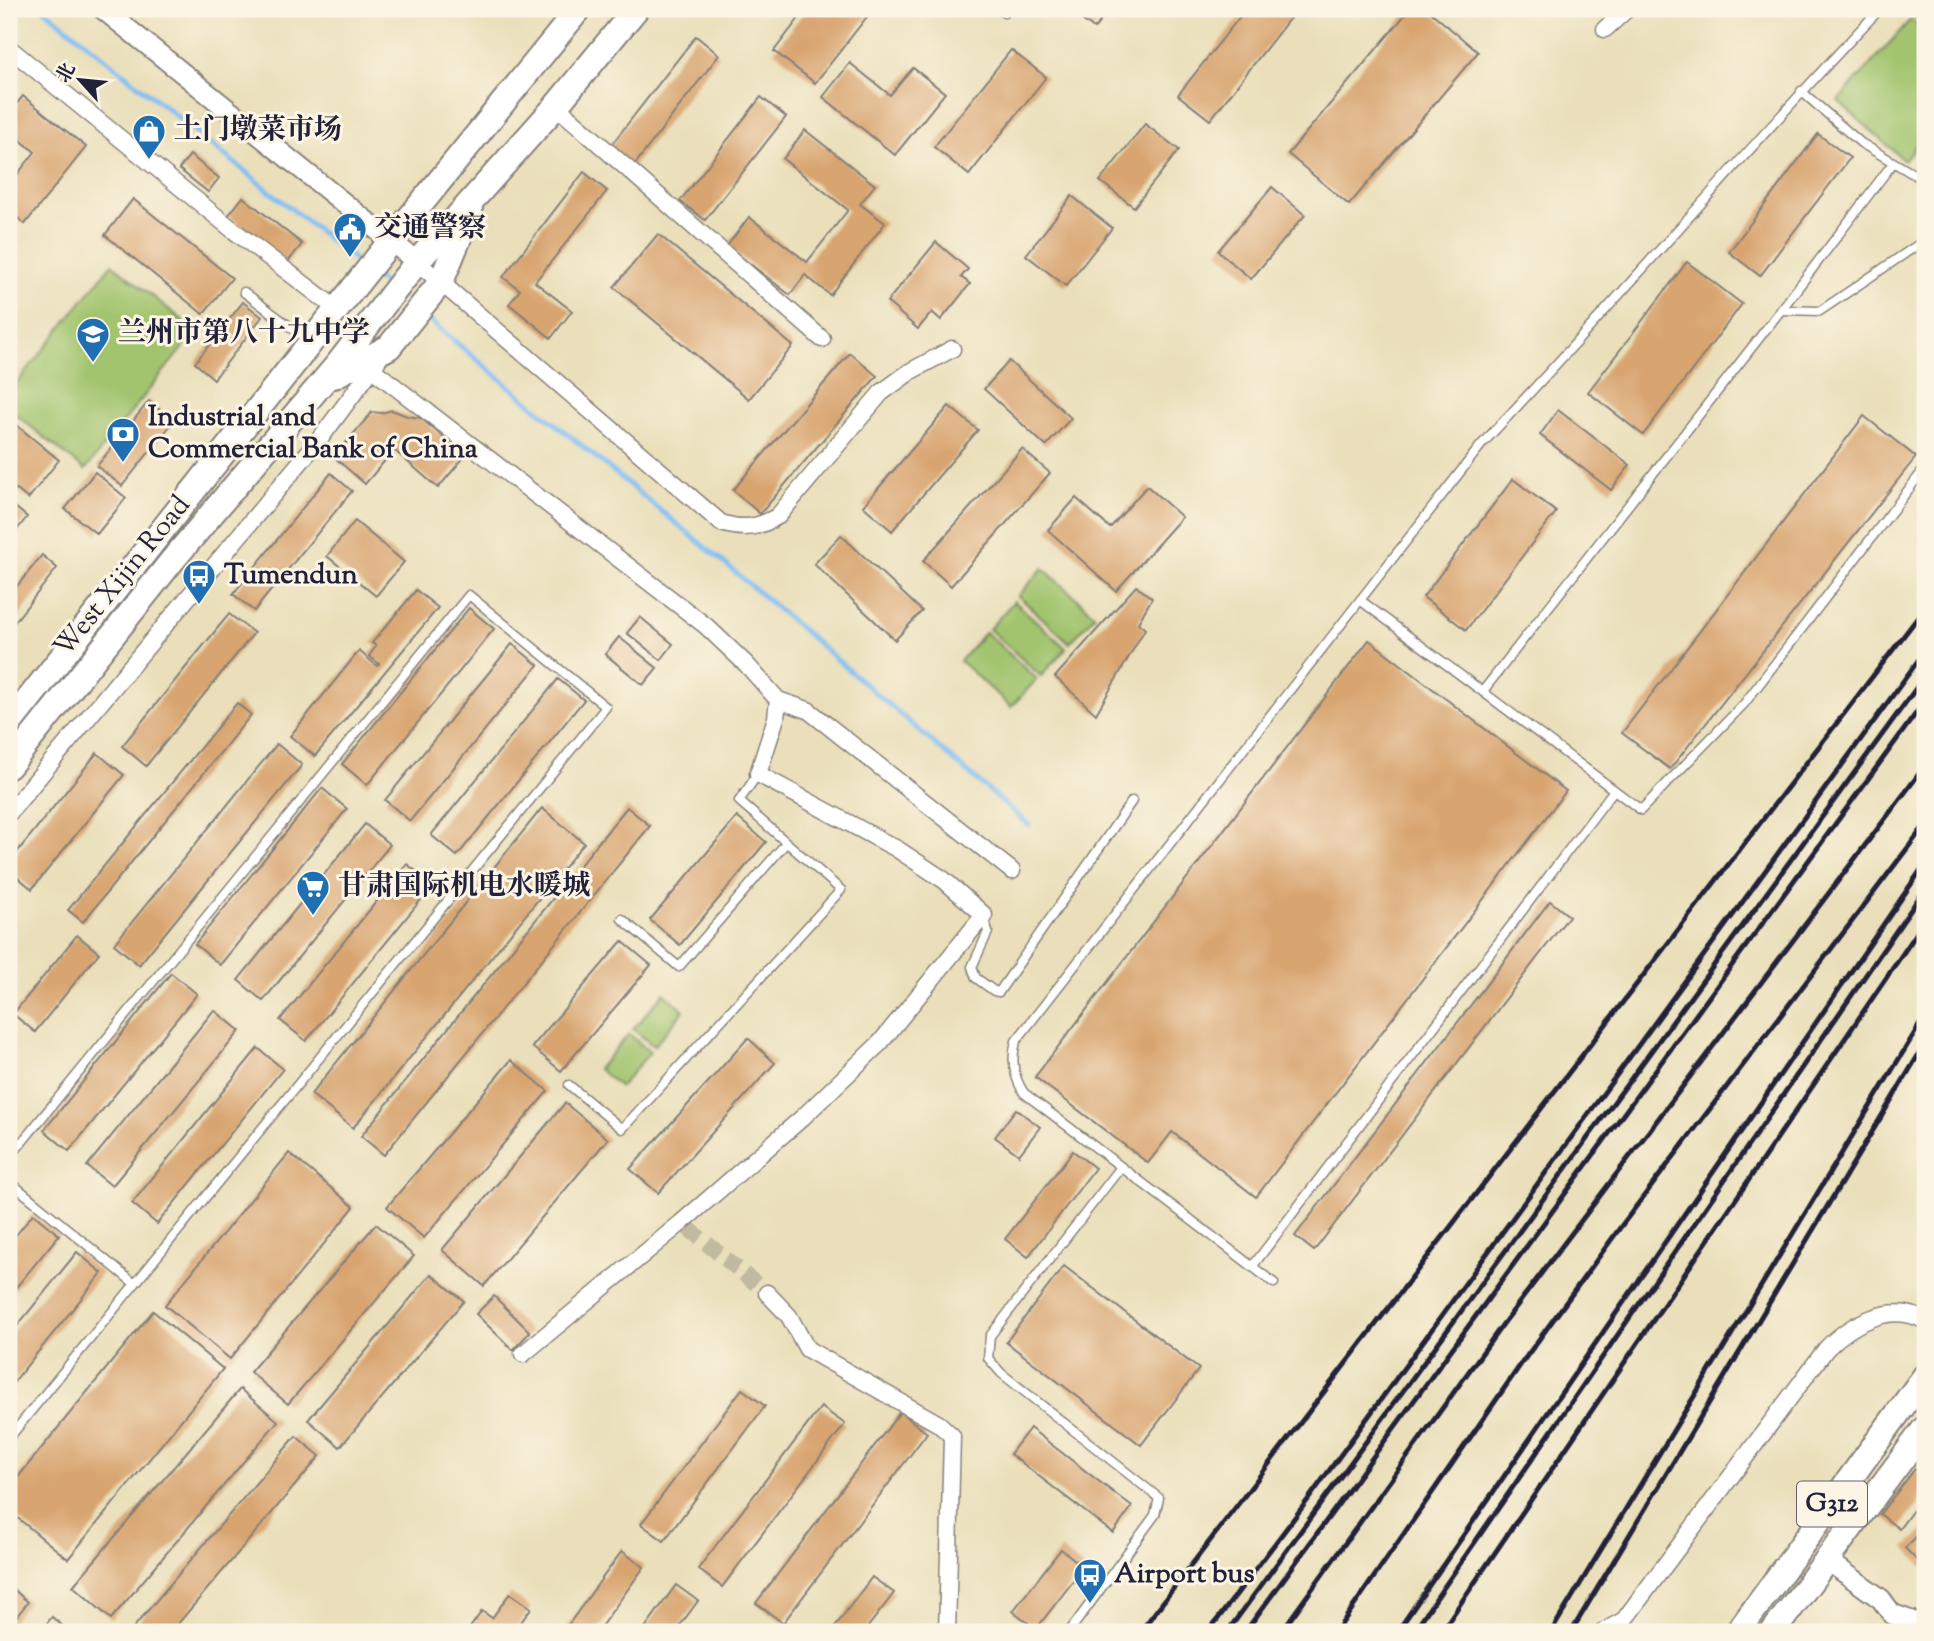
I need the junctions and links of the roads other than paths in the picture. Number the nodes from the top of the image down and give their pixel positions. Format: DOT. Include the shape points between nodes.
graph roads {
  1 [pos="103,9"];
  2 [pos="579,9"];
  3 [pos="636,9"];
  4 [pos="1627,9"];
  5 [pos="1880,9"];
  6 [pos="1917,9"];
  7 [pos="1925,16"];
  8 [pos="1605,29"];
  9 [pos="9,48"];
  10 [pos="1801,91"];
  11 [pos="556,106"];
  12 [pos="1893,163"];
  13 [pos="1925,181"];
  14 [pos="477,194"];
  15 [pos="1925,240"];
  16 [pos="387,247"];
  17 [pos="412,267"];
  18 [pos="441,282"];
  19 [pos="244,292"];
  20 [pos="343,302"];
  21 [pos="1781,310"];
  22 [pos="822,339"];
  23 [pos="311,343"];
  24 [pos="389,347"];
  25 [pos="952,349"];
  26 [pos="372,369"];
  27 [pos="324,382"];
  28 [pos="1925,468"];
  29 [pos="1360,600"];
  30 [pos="1483,691"];
  31 [pos="778,699"];
  32 [pos="9,724"];
  33 [pos="9,766"];
  34 [pos="758,774"];
  35 [pos="1614,790"];
  36 [pos="1132,801"];
  37 [pos="9,813"];
  38 [pos="786,844"];
  39 [pos="1013,871"];
  40 [pos="984,915"];
  41 [pos="622,919"];
  42 [pos="569,1085"];
  43 [pos="9,1158"];
  44 [pos="1121,1167"];
  45 [pos="9,1181"];
  46 [pos="1252,1267"];
  47 [pos="1274,1283"];
  48 [pos="135,1284"];
  49 [pos="767,1293"];
  50 [pos="1925,1321"];
  51 [pos="523,1354"];
  52 [pos="1925,1376"];
  53 [pos="1925,1428"];
  54 [pos="9,1438"];
  55 [pos="1827,1560"];
  56 [pos="1925,1626"];
  57 [pos="947,1632"];
  58 [pos="1069,1632"];
  59 [pos="1603,1632"];
  60 [pos="1738,1632"];
  61 [pos="1773,1632"];
  1 -- 16 [label="street"];
  2 -- 16 [label="main road, West Xijin Road"];
  3 -- 11 [label="main road, West Xijin Road"];
  4 -- 8 [label="street"];
  5 -- 10 [label="lane"];
  6 -- 7 [label="lane"];
  9 -- 20 [label="street" via="233,230"];
  10 -- 12 [label="lane" via="1861,143"];
  10 -- 29 [label="lane" via="1482,444"];
  11 -- 14 [label="main road, West Xijin Road"];
  11 -- 22 [label="street"];
  12 -- 13 [label="lane"];
  12 -- 21 [label="lane"];
  14 -- 17 [label="main road, West Xijin Road"];
  14 -- 18 [label="main road"];
  15 -- 21 [label="lane" via="1820,311"];
  16 -- 17 [label="street"];
  16 -- 20 [label="main road, West Xijin Road"];
  17 -- 18 [label="street"];
  17 -- 27 [label="main road, West Xijin Road"];
  18 -- 24 [label="main road"];
  18 -- 25 [label="street" via="721,523 736,527 758,526 778,516 881,393"];
  19 -- 23 [label="lane"];
  20 -- 23 [label="main road, West Xijin Road"];
  21 -- 30 [label="lane"];
  23 -- 32 [label="main road, West Xijin Road"];
  24 -- 26 [label="street"];
  24 -- 27 [label="main road"];
  26 -- 31 [label="street" via="706,626"];
  26 -- 37 [label="street" via="322,436"];
  27 -- 33 [label="main road, West Xijin Road" via="171,562"];
  28 -- 35 [label="lane" via="1744,704 1670,782 1642,810"];
  29 -- 30 [label="lane"];
  29 -- 44 [label="lane" via="1016,1041 1014,1073 1024,1093"];
  30 -- 35 [label="lane"];
  31 -- 34 [label="street"];
  31 -- 39 [label="street" via="808,710"];
  34 -- 38 [label="lane" via="739,801"];
  34 -- 40 [label="street" via="897,849 944,880"];
  35 -- 46 [label="lane"];
  36 -- 40 [label="lane" via="999,992 976,978 972,967 988,932"];
  38 -- 41 [label="lane" via="679,967"];
  38 -- 42 [label="lane" via="841,890 622,1129"];
  40 -- 51 [label="street" via="880,1042 802,1118 685,1225"];
  43 -- 48 [label="lane" via="469,595 606,707"];
  44 -- 46 [label="lane"];
  44 -- 58 [label="lane" via="990,1336 988,1358 1001,1373 1159,1498 1155,1515"];
  45 -- 48 [label="lane"];
  46 -- 47 [label="lane"];
  48 -- 54 [label="lane"];
  49 -- 57 [label="street" via="789,1316 807,1349 939,1424 952,1436"];
  50 -- 59 [label="street" via="1913,1313 1886,1315 1860,1323 1836,1339 1624,1620"];
  52 -- 60 [label="main road, G312"];
  53 -- 55 [label="main road, G312"];
  55 -- 56 [label="street" via="1881,1599 1892,1614"];
  55 -- 61 [label="main road, G312"];
}
